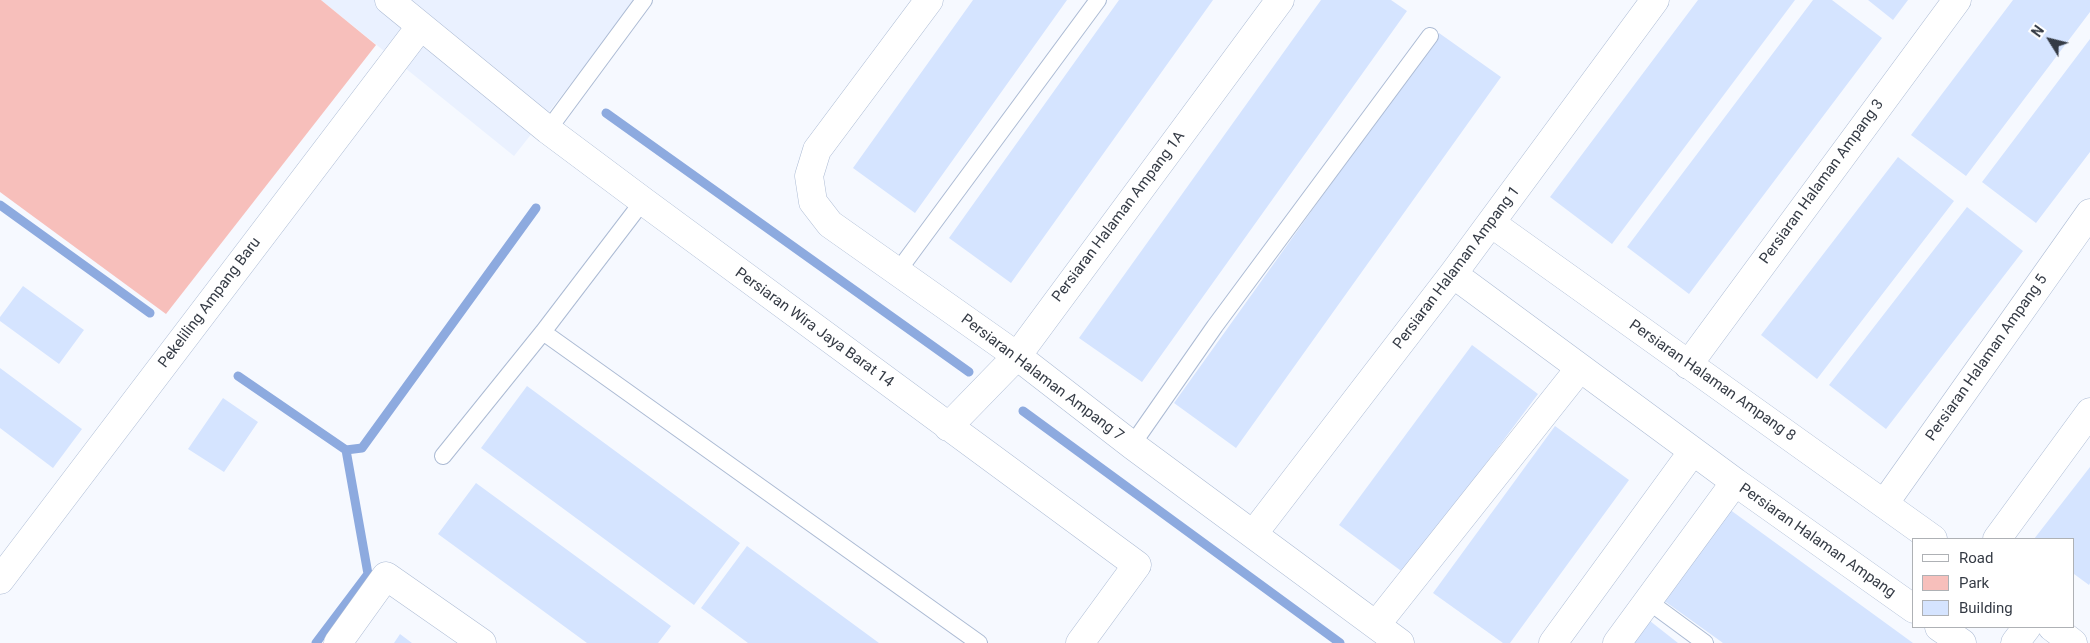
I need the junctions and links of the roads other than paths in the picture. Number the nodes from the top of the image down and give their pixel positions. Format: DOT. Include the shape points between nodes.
graph roads {
  1 [pos="389,0"];
  2 [pos="644,0"];
  3 [pos="929,0"];
  4 [pos="1098,0"];
  5 [pos="1280,0"];
  6 [pos="1656,0"];
  7 [pos="1957,0"];
  8 [pos="420,27"];
  9 [pos="1430,36"];
  10 [pos="548,130"];
  11 [pos="642,201"];
  12 [pos="2090,213"];
  13 [pos="1491,223"];
  14 [pos="898,271"];
  15 [pos="1453,274"];
  16 [pos="543,332"];
  17 [pos="1017,356"];
  18 [pos="1688,365"];
  19 [pos="1580,368"];
  20 [pos="2090,412"];
  21 [pos="948,427"];
  22 [pos="1132,445"];
  23 [pos="1693,452"];
  24 [pos="443,456"];
  25 [pos="1735,482"];
  26 [pos="1884,504"];
  27 [pos="1254,533"];
  28 [pos="1932,538"];
  29 [pos="1999,538"];
  30 [pos="0,580"];
  31 [pos="1648,601"];
  32 [pos="1912,608"];
  33 [pos="1376,625"];
  34 [pos="1940,628"];
  35 [pos="2026,628"];
  36 [pos="2053,628"];
  37 [pos="338,643"];
  38 [pos="482,643"];
  39 [pos="979,643"];
  40 [pos="1080,643"];
  41 [pos="1400,643"];
  42 [pos="1553,643"];
  43 [pos="1617,643"];
  44 [pos="1706,643"];
  45 [pos="1962,643"];
  46 [pos="2015,643"];
  47 [pos="2073,643"];
  1 -- 8 [label="street, Persiaran Wira Jaya Barat 14"];
  2 -- 10 [label="lane"];
  3 -- 14 [label="street, Persiaran Halaman Ampang 7" via="817,150 809,176 814,202 830,224"];
  4 -- 14 [label="lane"];
  5 -- 17 [label="street, Persiaran Halaman Ampang 1A"];
  6 -- 13 [label="street, Persiaran Halaman Ampang 1"];
  7 -- 18 [label="street, Persiaran Halaman Ampang 3"];
  8 -- 10 [label="street, Persiaran Wira Jaya Barat 14"];
  8 -- 30 [label="street, Pekeliling Ampang Baru"];
  9 -- 22 [label="lane" via="1215,326"];
  10 -- 11 [label="street, Persiaran Wira Jaya Barat 14"];
  11 -- 16 [label="lane"];
  11 -- 21 [label="street, Persiaran Wira Jaya Barat 14"];
  12 -- 26 [label="street, Persiaran Halaman Ampang 5"];
  13 -- 15 [label="street, Persiaran Halaman Ampang 1"];
  13 -- 18 [label="street, Persiaran Halaman Ampang 8"];
  14 -- 17 [label="street, Persiaran Halaman Ampang 7"];
  15 -- 19 [label="street"];
  15 -- 27 [label="street, Persiaran Halaman Ampang 1"];
  16 -- 24 [label="lane"];
  16 -- 39 [label="lane"];
  17 -- 21 [label="street, Persiaran Halaman Ampang 1A"];
  17 -- 22 [label="street, Persiaran Halaman Ampang 7"];
  18 -- 26 [label="street, Persiaran Halaman Ampang 8"];
  19 -- 23 [label="street"];
  19 -- 33 [label="street"];
  20 -- 29 [label="street"];
  21 -- 40 [label="street, Persiaran Wira Jaya Barat 14" via="1137,565"];
  22 -- 27 [label="street, Persiaran Halaman Ampang 7"];
  23 -- 25 [label="street"];
  23 -- 42 [label="street"];
  25 -- 31 [label="street, Persiaran Halaman Ampang"];
  25 -- 32 [label="street, Persiaran Halaman Ampang"];
  26 -- 28 [label="street, Persiaran Halaman Ampang 8"];
  27 -- 33 [label="street, Persiaran Halaman Ampang 7"];
  31 -- 43 [label="street, Persiaran Halaman Ampang"];
  31 -- 44 [label="lane"];
  33 -- 41 [label="street, Persiaran Halaman Ampang 7"];
  34 -- 45 [label="street"];
  35 -- 46 [label="street"];
  36 -- 47 [label="street"];
  37 -- 38 [label="street" via="386,576"];
}
